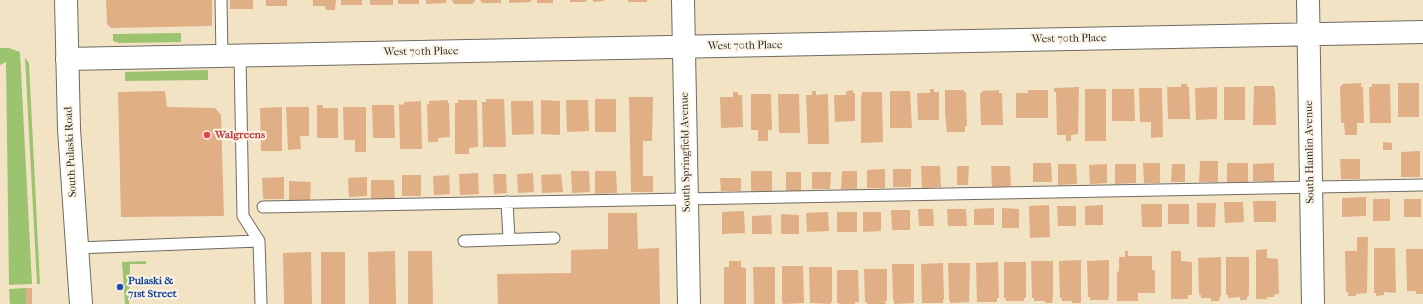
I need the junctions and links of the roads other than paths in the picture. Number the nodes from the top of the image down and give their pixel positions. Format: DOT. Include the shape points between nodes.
graph roads {
  1 [pos="66,0"];
  2 [pos="221,0"];
  3 [pos="683,0"];
  4 [pos="1308,0"];
  5 [pos="1423,32"];
  6 [pos="1308,35"];
  7 [pos="684,47"];
  8 [pos="231,56"];
  9 [pos="67,59"];
  10 [pos="1423,185"];
  11 [pos="1311,187"];
  12 [pos="687,199"];
  13 [pos="507,202"];
  14 [pos="263,207"];
  15 [pos="554,238"];
  16 [pos="509,239"];
  17 [pos="259,241"];
  18 [pos="464,241"];
  19 [pos="77,248"];
  20 [pos="80,304"];
  21 [pos="261,304"];
  22 [pos="689,304"];
  23 [pos="1313,304"];
  1 -- 9 [label="street, South Pulaski Road"];
  2 -- 8 [label="lane"];
  3 -- 7 [label="street, South Springfield Avenue"];
  4 -- 6 [label="street, South Hamlin Avenue"];
  5 -- 6 [label="street, West 70th Place"];
  6 -- 7 [label="street, West 70th Place"];
  6 -- 11 [label="street, South Hamlin Avenue"];
  7 -- 8 [label="street, West 70th Place"];
  7 -- 12 [label="street, South Springfield Avenue"];
  8 -- 9 [label="street, West 70th Place"];
  8 -- 17 [label="lane" via="243,216"];
  9 -- 19 [label="street, South Pulaski Road"];
  10 -- 11 [label="lane"];
  11 -- 12 [label="lane"];
  11 -- 23 [label="street, South Hamlin Avenue"];
  12 -- 13 [label="lane"];
  12 -- 22 [label="street, South Springfield Avenue"];
  13 -- 14 [label="lane"];
  13 -- 16 [label="lane"];
  15 -- 16 [label="lane"];
  16 -- 18 [label="lane"];
  17 -- 19 [label="lane"];
  17 -- 21 [label="lane"];
  19 -- 20 [label="street, South Pulaski Road"];
}
